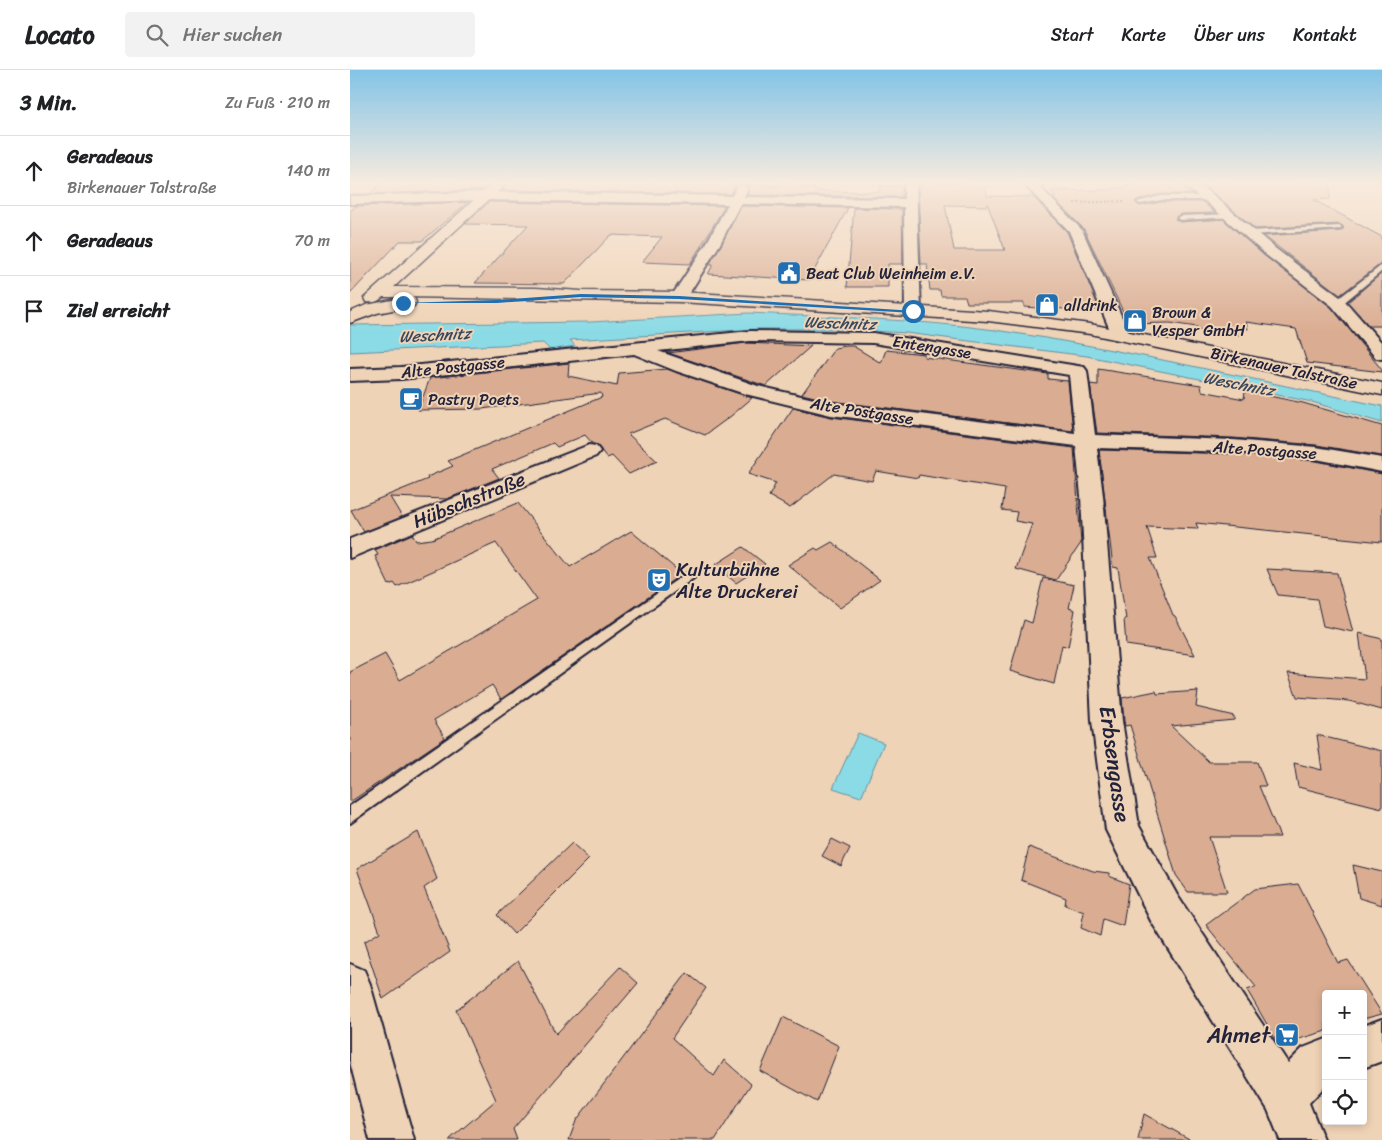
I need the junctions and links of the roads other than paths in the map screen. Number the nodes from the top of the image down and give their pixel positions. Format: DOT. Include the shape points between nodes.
graph roads {
  1 [pos="446,232"];
  2 [pos="720,232"];
  3 [pos="911,232"];
  4 [pos="1075,232"];
  5 [pos="1269,232"];
  6 [pos="1250,233"];
  7 [pos="1382,267"];
  8 [pos="378,292"];
  9 [pos="581,296"];
  10 [pos="679,298"];
  11 [pos="416,302"];
  12 [pos="1338,303"];
  13 [pos="913,311"];
  14 [pos="352,315"];
  15 [pos="1121,335"];
  16 [pos="636,348"];
  17 [pos="1381,352"];
  18 [pos="1078,371"];
  19 [pos="350,376"];
  20 [pos="1382,389"];
  21 [pos="1085,441"];
  22 [pos="589,451"];
  23 [pos="1382,465"];
  24 [pos="350,549"];
  25 [pos="690,574"];
  26 [pos="350,814"];
  27 [pos="350,984"];
  28 [pos="1382,1040"];
  29 [pos="1367,1046"];
  30 [pos="1322,1062"];
  31 [pos="1285,1097"];
  32 [pos="392,1140"];
  33 [pos="1302,1140"];
  1 -- 8 [label="main road"];
  2 -- 10 [label="street"];
  3 -- 13 [label="street"];
  4 -- 15 [label="street"];
  5 -- 6 [label="lane"];
  6 -- 12 [label="street"];
  7 -- 12 [label="lane"];
  8 -- 9 [label="main road, Birkenauer Talstraße" via="536,292"];
  8 -- 11 [label="main road"];
  8 -- 14 [label="main road"];
  9 -- 10 [label="main road, Birkenauer Talstraße"];
  9 -- 11 [label="main road" via="497,302"];
  10 -- 13 [label="main road, Birkenauer Talstraße"];
  11 -- 14 [label="main road" via="388,305"];
  12 -- 17 [label="street"];
  13 -- 15 [label="main road, Birkenauer Talstraße" via="1035,321"];
  15 -- 20 [label="main road, Birkenauer Talstraße"];
  16 -- 18 [label="street, Entengasse" via="750,336 873,338"];
  16 -- 19 [label="street, Alte Postgasse"];
  16 -- 21 [label="street, Alte Postgasse" via="752,390 831,409"];
  18 -- 21 [label="street, Erbsengasse"];
  21 -- 23 [label="street, Alte Postgasse" via="1233,446 1316,453"];
  21 -- 31 [label="street, Erbsengasse" via="1092,496 1107,721 1123,830 1164,908"];
  22 -- 24 [label="street, Hübschstraße"];
  25 -- 26 [label="lane"];
  27 -- 32 [label="street"];
  28 -- 29 [label="street"];
  30 -- 31 [label="street"];
  31 -- 33 [label="street, Erbsengasse"];
}
